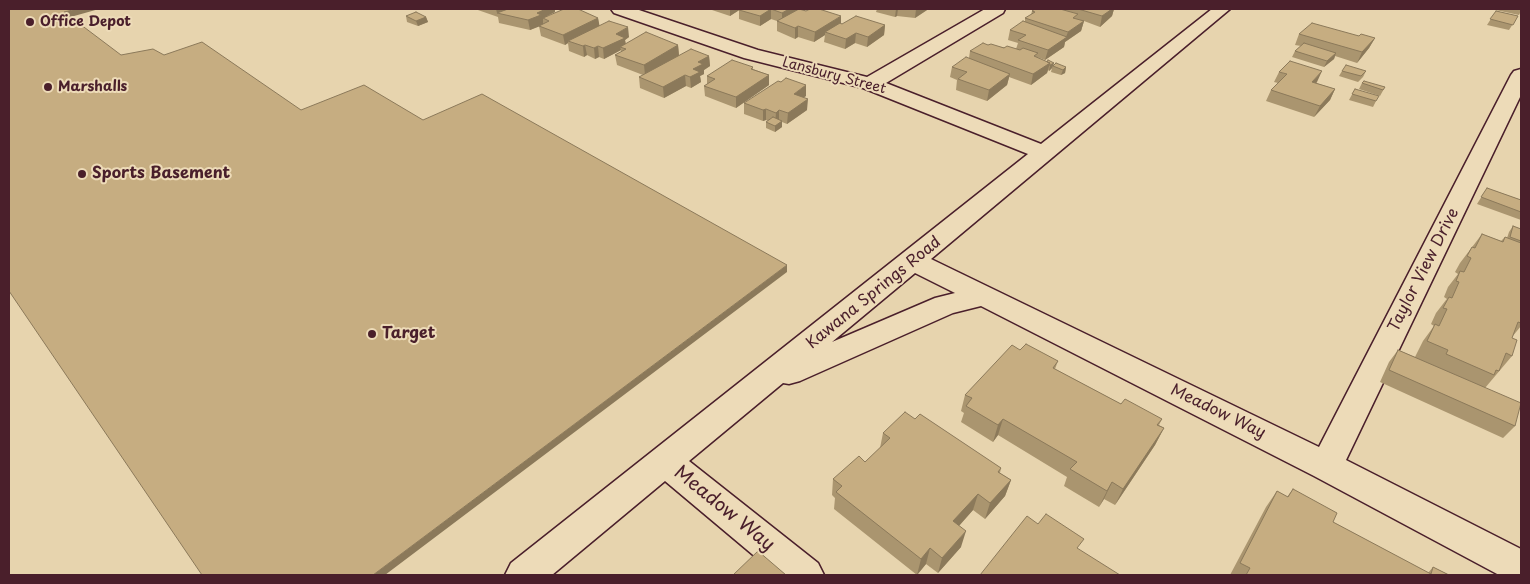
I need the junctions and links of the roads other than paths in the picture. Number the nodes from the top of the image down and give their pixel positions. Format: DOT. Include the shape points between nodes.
graph roads {
  1 [pos="620,9"];
  2 [pos="997,9"];
  3 [pos="1222,9"];
  4 [pos="1521,77"];
  5 [pos="870,84"];
  6 [pos="1045,153"];
  7 [pos="913,261"];
  8 [pos="984,296"];
  9 [pos="758,386"];
  10 [pos="665,462"];
  11 [pos="1326,466"];
  12 [pos="1521,568"];
  13 [pos="524,575"];
  14 [pos="805,575"];
  1 -- 5 [label="street, Lansbury Street" via="751,54"];
  2 -- 5 [label="street"];
  3 -- 6 [label="street, Kawana Springs Road"];
  4 -- 11 [label="street, Taylor View Drive"];
  5 -- 6 [label="street, Lansbury Street"];
  6 -- 7 [label="street, Kawana Springs Road"];
  7 -- 8 [label="street, Meadow Way"];
  7 -- 9 [label="street, Kawana Springs Road"];
  8 -- 9 [label="street" via="946,305"];
  8 -- 11 [label="street, Meadow Way"];
  9 -- 10 [label="street, Kawana Springs Road"];
  10 -- 13 [label="street, Kawana Springs Road"];
  10 -- 14 [label="street, Meadow Way"];
  11 -- 12 [label="street, Meadow Way"];
}
